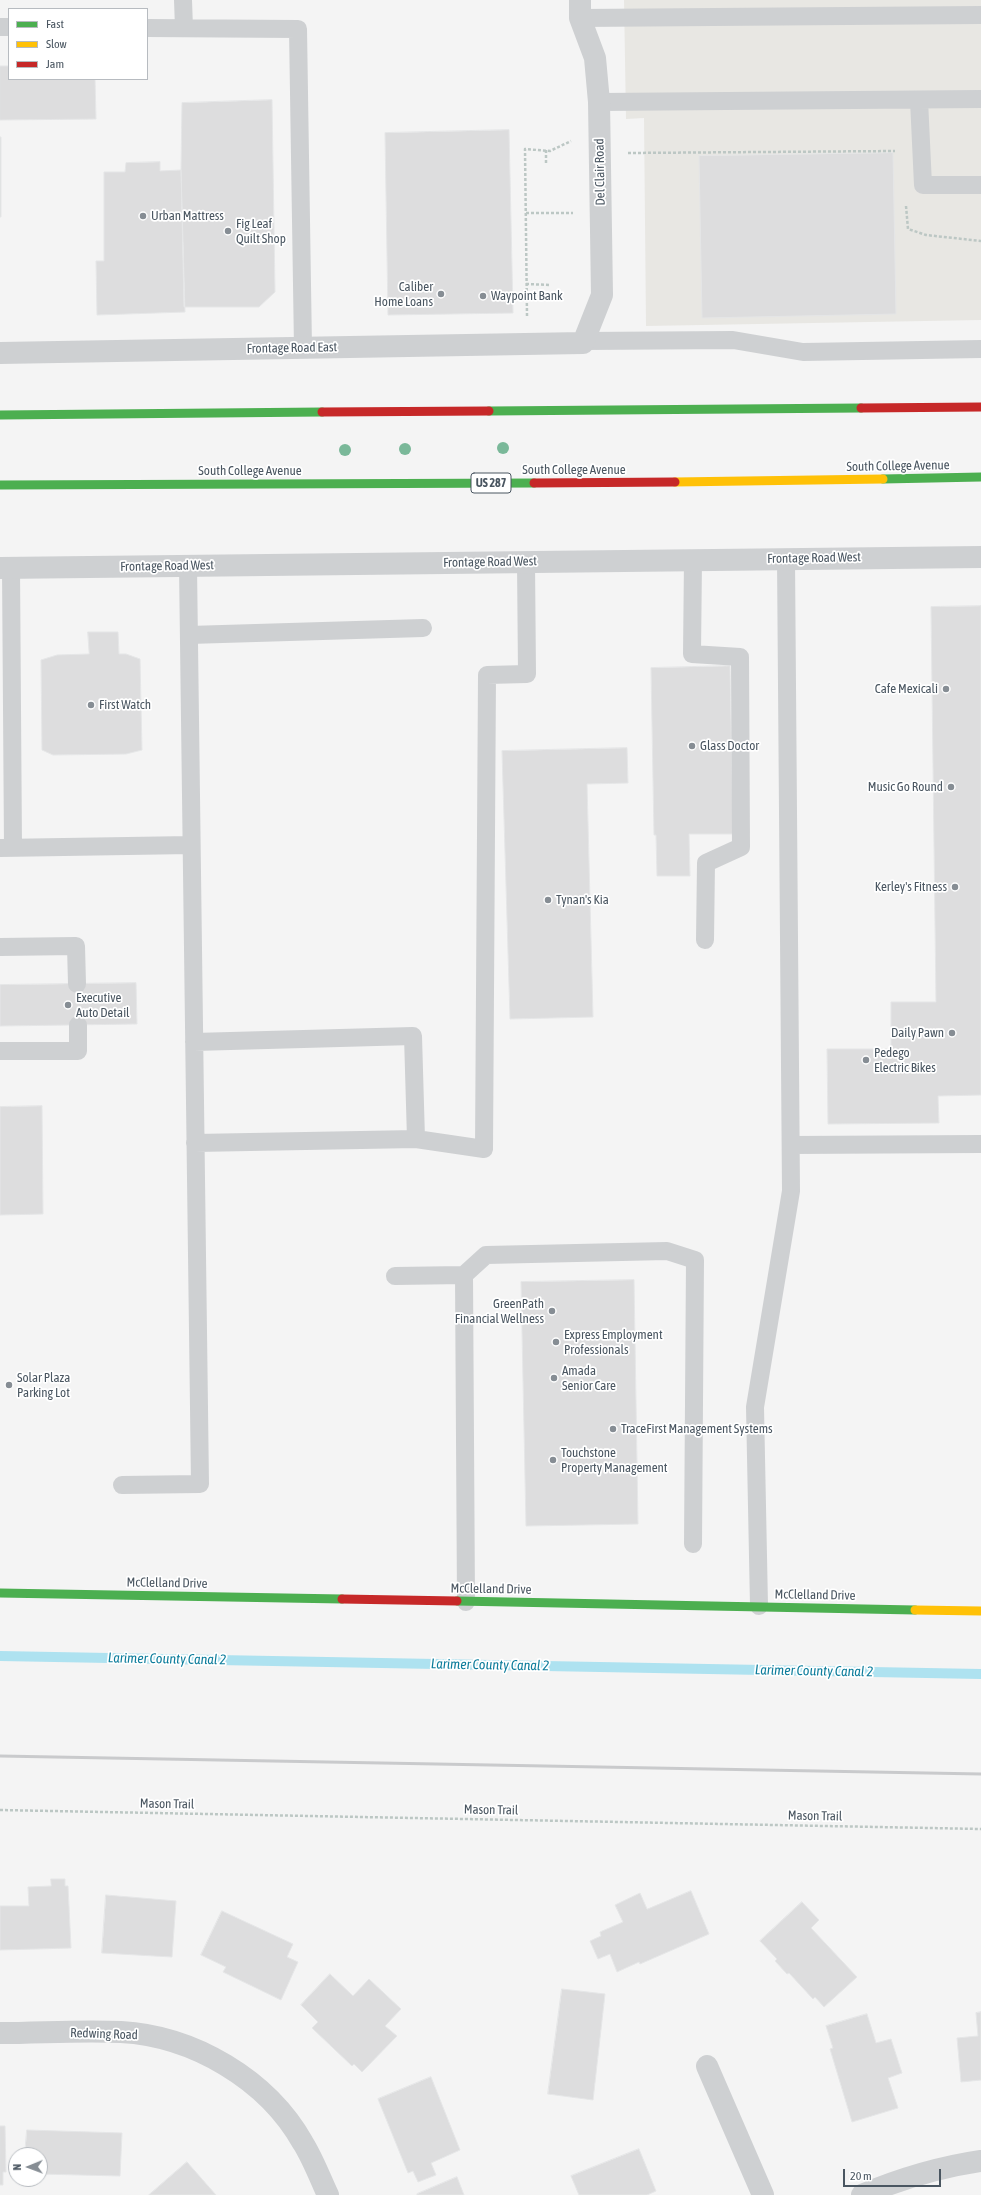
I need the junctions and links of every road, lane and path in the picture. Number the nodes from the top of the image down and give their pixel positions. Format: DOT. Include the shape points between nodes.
graph roads {
  1 [pos="183,0"];
  2 [pos="580,9"];
  3 [pos="981,15"];
  4 [pos="148,28"];
  5 [pos="184,28"];
  6 [pos="981,99"];
  7 [pos="919,100"];
  8 [pos="599,102"];
  9 [pos="575,139"];
  10 [pos="546,150"];
  11 [pos="899,151"];
  12 [pos="622,153"];
  13 [pos="546,164"];
  14 [pos="981,185"];
  15 [pos="526,213"];
  16 [pos="578,213"];
  17 [pos="526,284"];
  18 [pos="551,285"];
  19 [pos="527,321"];
  20 [pos="583,342"];
  21 [pos="303,348"];
  22 [pos="981,349"];
  23 [pos="0,354"];
  24 [pos="981,407"];
  25 [pos="0,415"];
  26 [pos="981,478"];
  27 [pos="0,485"];
  28 [pos="981,557"];
  29 [pos="786,559"];
  30 [pos="693,560"];
  31 [pos="526,562"];
  32 [pos="188,566"];
  33 [pos="5,568"];
  34 [pos="423,628"];
  35 [pos="188,635"];
  36 [pos="191,845"];
  37 [pos="6,848"];
  38 [pos="705,940"];
  39 [pos="0,947"];
  40 [pos="77,984"];
  41 [pos="78,1025"];
  42 [pos="194,1042"];
  43 [pos="0,1051"];
  44 [pos="416,1138"];
  45 [pos="195,1143"];
  46 [pos="981,1144"];
  47 [pos="791,1145"];
  48 [pos="464,1275"];
  49 [pos="395,1276"];
  50 [pos="122,1484"];
  51 [pos="693,1544"];
  52 [pos="0,1593"];
  53 [pos="466,1602"];
  54 [pos="759,1606"];
  55 [pos="981,1611"];
  56 [pos="0,1810"];
  57 [pos="981,1829"];
  58 [pos="0,2033"];
  59 [pos="707,2066"];
  60 [pos="981,2161"];
  61 [pos="328,2195"];
  62 [pos="763,2195"];
  63 [pos="862,2195"];
  1 -- 5 [label="lane"];
  2 -- 3 [label="lane"];
  2 -- 8 [label="street, Del Clair Road" via="595,58"];
  4 -- 5 [label="lane"];
  5 -- 21 [label="lane" via="298,29"];
  6 -- 7 [label="lane"];
  7 -- 8 [label="lane"];
  7 -- 14 [label="lane" via="923,185"];
  8 -- 20 [label="street, Del Clair Road" via="602,295"];
  9 -- 10 [label="path" via="550,151"];
  10 -- 13 [label="path"];
  10 -- 15 [label="path" via="525,149"];
  11 -- 12 [label="path"];
  15 -- 16 [label="path"];
  15 -- 17 [label="path"];
  17 -- 18 [label="path"];
  17 -- 19 [label="path"];
  20 -- 21 [label="street, Frontage Road East"];
  20 -- 22 [label="lane" via="733,340 803,352"];
  21 -- 23 [label="street, Frontage Road East"];
  24 -- 25 [label="main road"];
  26 -- 27 [label="main road, South College Avenue / US 287" via="596,483"];
  28 -- 29 [label="street, Frontage Road West"];
  29 -- 30 [label="street, Frontage Road West"];
  29 -- 47 [label="lane"];
  30 -- 31 [label="street, Frontage Road West"];
  30 -- 38 [label="lane" via="692,654 740,657 741,847 706,863"];
  31 -- 32 [label="street, Frontage Road West"];
  31 -- 44 [label="lane" via="527,674 487,675 484,1149"];
  32 -- 33 [label="street, Frontage Road West"];
  32 -- 35 [label="lane"];
  33 -- 37 [label="lane"];
  34 -- 35 [label="lane"];
  35 -- 36 [label="lane"];
  36 -- 37 [label="lane"];
  36 -- 42 [label="lane"];
  39 -- 40 [label="lane" via="76,946"];
  41 -- 43 [label="lane" via="78,1051"];
  42 -- 44 [label="lane" via="414,1036"];
  42 -- 45 [label="lane"];
  44 -- 45 [label="lane"];
  45 -- 50 [label="lane" via="200,1484"];
  46 -- 47 [label="lane"];
  47 -- 54 [label="lane" via="791,1191 755,1407"];
  48 -- 49 [label="lane"];
  48 -- 51 [label="lane" via="486,1254 667,1251 695,1260"];
  48 -- 53 [label="lane"];
  52 -- 53 [label="main road, McClelland Drive"];
  53 -- 54 [label="main road, McClelland Drive"];
  54 -- 55 [label="main road, McClelland Drive"];
  56 -- 57 [label="path, Mason Trail"];
  58 -- 61 [label="street, Redwing Road" via="122,2032 161,2038 198,2051 226,2065 252,2083 280,2111 303,2142"];
  59 -- 62 [label="street"];
  60 -- 63 [label="street" via="890,2183"];
}
